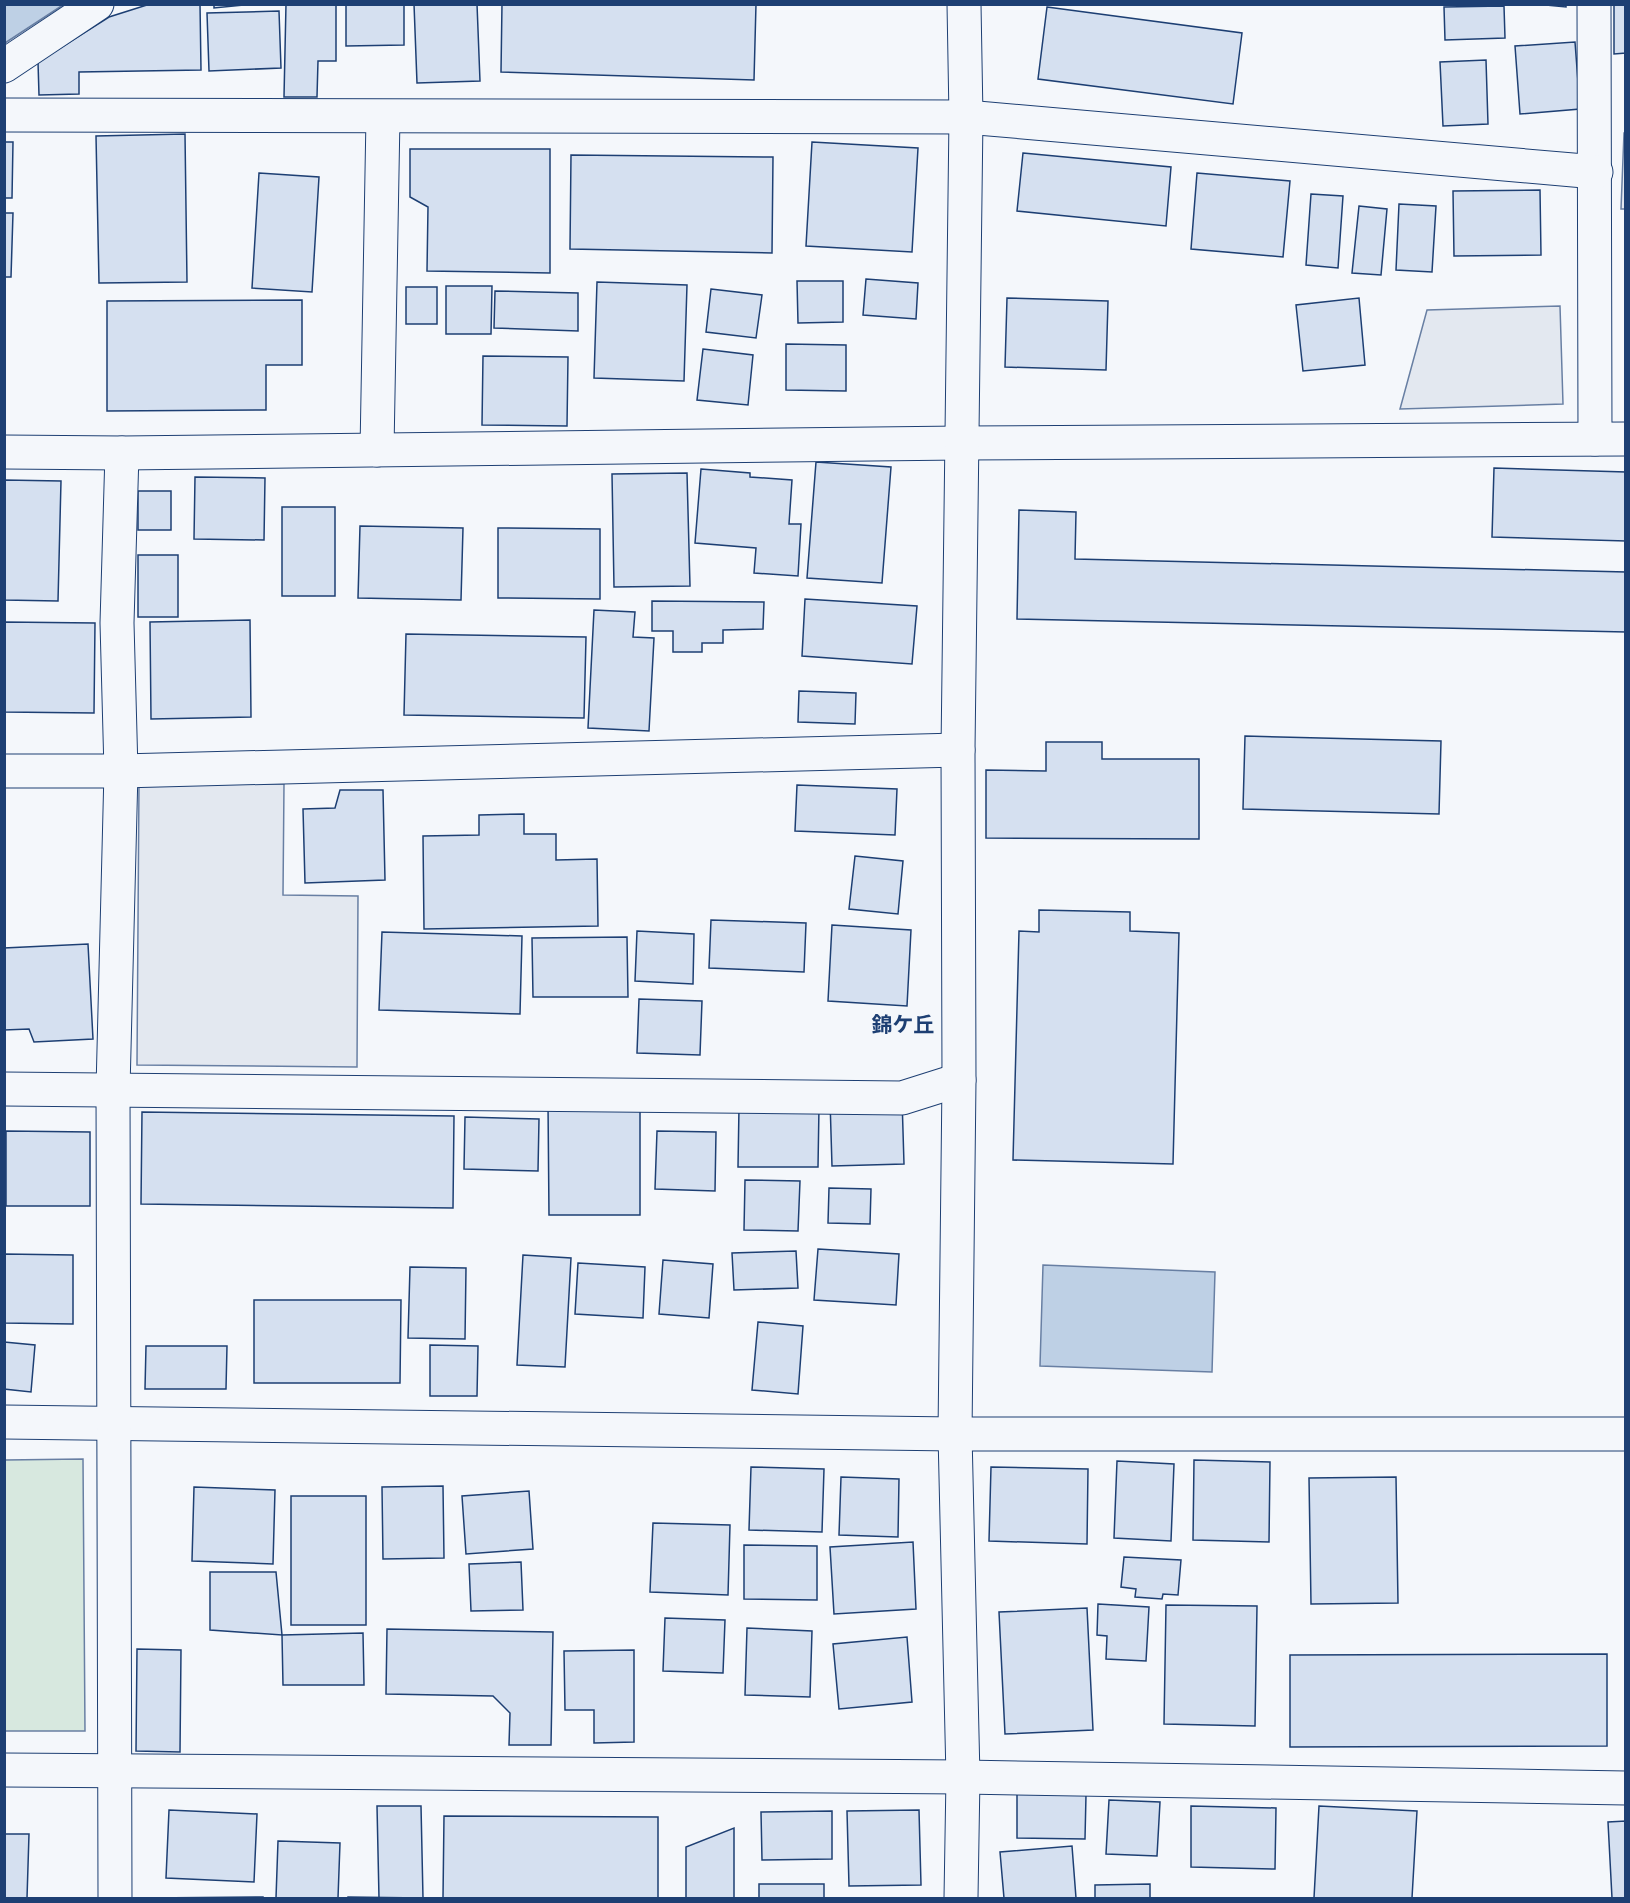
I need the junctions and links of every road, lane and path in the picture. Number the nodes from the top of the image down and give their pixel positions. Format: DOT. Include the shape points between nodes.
graph roads {
  1 [pos="97,4"];
  2 [pos="964,4"];
  3 [pos="1594,4"];
  4 [pos="4,66"];
  5 [pos="4,116"];
  6 [pos="383,117"];
  7 [pos="966,117"];
  8 [pos="1596,172"];
  9 [pos="1610,439"];
  10 [pos="961,444"];
  11 [pos="377,450"];
  12 [pos="4,452"];
  13 [pos="122,453"];
  14 [pos="958,750"];
  15 [pos="4,771"];
  16 [pos="121,771"];
  17 [pos="959,1080"];
  18 [pos="4,1089"];
  19 [pos="113,1089"];
  20 [pos="4,1422"];
  21 [pos="112,1422"];
  22 [pos="955,1434"];
  23 [pos="1626,1434"];
  24 [pos="4,1770"];
  25 [pos="115,1771"];
  26 [pos="963,1777"];
  27 [pos="1626,1788"];
  28 [pos="115,1899"];
  29 [pos="961,1899"];
  1 -- 4 [label="street"];
  2 -- 7 [label="street"];
  3 -- 8 [label="street"];
  5 -- 6 [label="street"];
  6 -- 7 [label="street"];
  6 -- 11 [label="street"];
  7 -- 8 [label="street"];
  7 -- 10 [label="street"];
  8 -- 9 [label="street"];
  9 -- 10 [label="street"];
  10 -- 11 [label="street"];
  10 -- 14 [label="street"];
  11 -- 13 [label="street"];
  12 -- 13 [label="street"];
  13 -- 16 [label="street" via="117,623"];
  14 -- 16 [label="street"];
  14 -- 17 [label="street"];
  15 -- 16 [label="street"];
  16 -- 19 [label="street"];
  17 -- 19 [label="street" via="902,1098"];
  17 -- 22 [label="street"];
  18 -- 19 [label="street"];
  19 -- 21 [label="street"];
  20 -- 21 [label="street"];
  21 -- 22 [label="street"];
  21 -- 25 [label="street"];
  22 -- 23 [label="street"];
  22 -- 26 [label="street"];
  24 -- 25 [label="street"];
  25 -- 26 [label="street"];
  25 -- 28 [label="street"];
  26 -- 27 [label="street"];
  26 -- 29 [label="street"];
}
